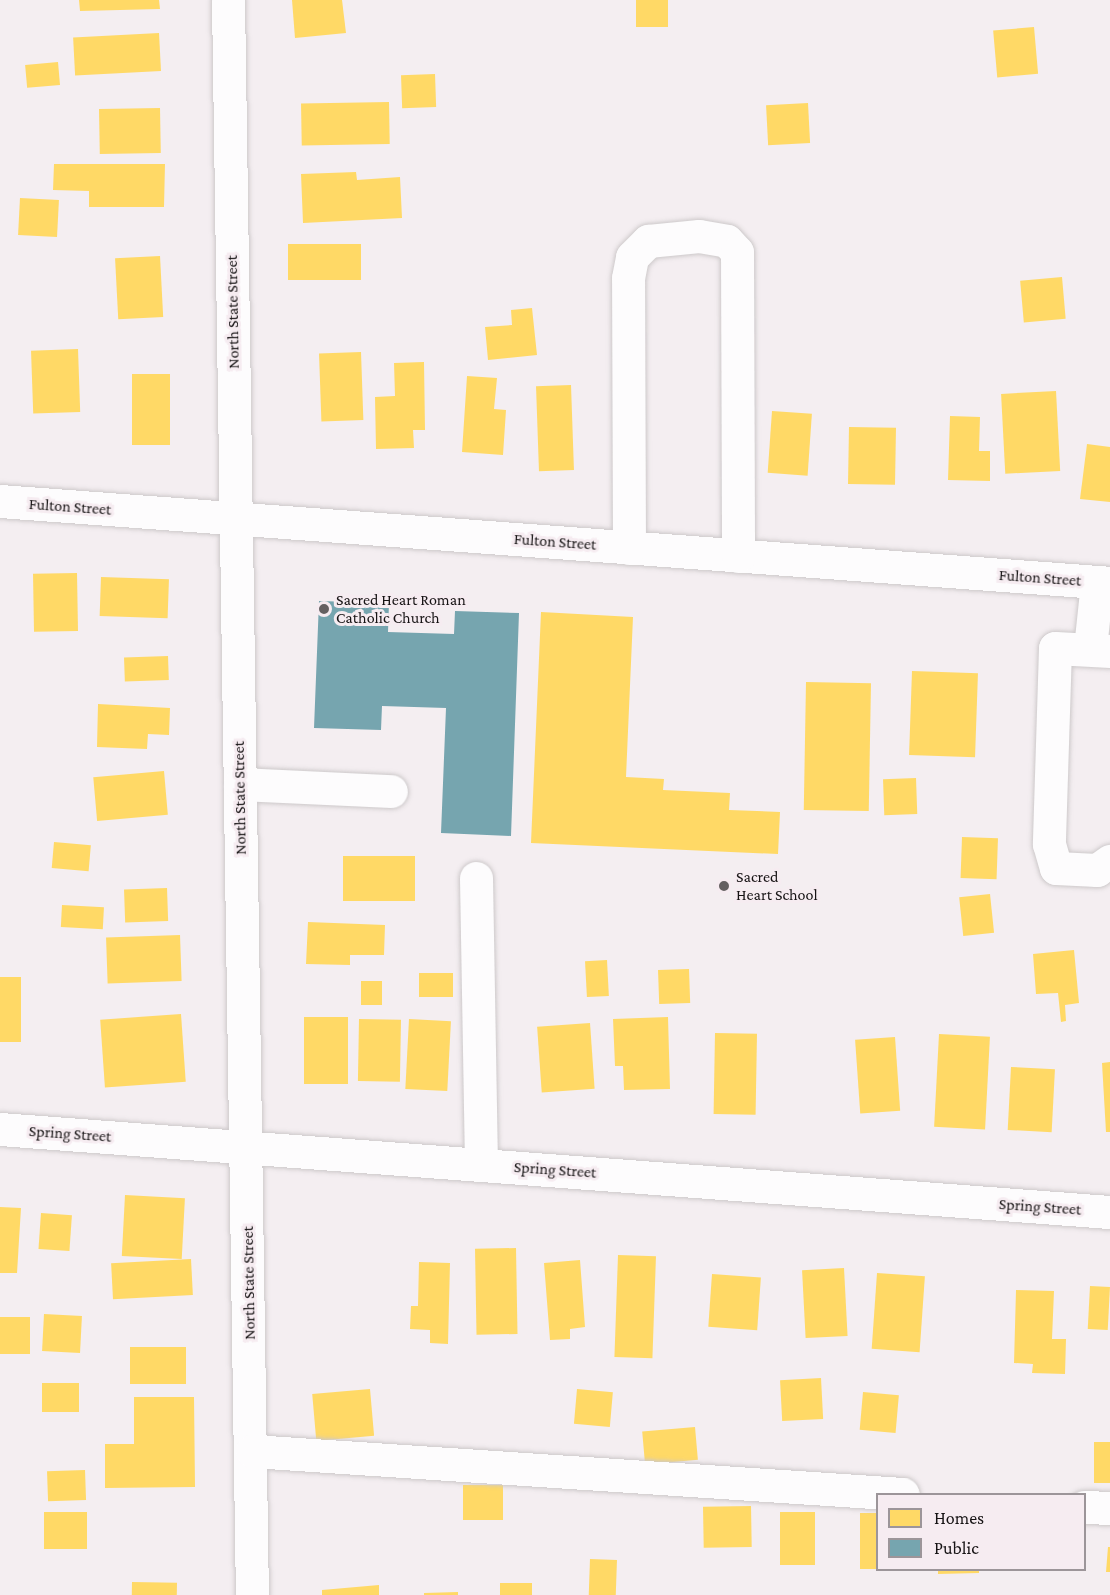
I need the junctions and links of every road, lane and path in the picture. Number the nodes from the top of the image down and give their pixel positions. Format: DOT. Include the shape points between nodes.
graph roads {
  1 [pos="228,0"];
  2 [pos="0,501"];
  3 [pos="235,519"];
  4 [pos="630,548"];
  5 [pos="738,556"];
  6 [pos="1104,583"];
  7 [pos="1100,650"];
  8 [pos="240,784"];
  9 [pos="391,791"];
  10 [pos="1110,861"];
  11 [pos="476,878"];
  12 [pos="0,1129"];
  13 [pos="246,1147"];
  14 [pos="481,1165"];
  15 [pos="1110,1212"];
  16 [pos="252,1451"];
  17 [pos="888,1493"];
  18 [pos="1086,1507"];
  19 [pos="1110,1508"];
  20 [pos="252,1595"];
  1 -- 3 [label="street, North State Street"];
  2 -- 3 [label="street, Fulton Street"];
  3 -- 4 [label="street, Fulton Street"];
  3 -- 8 [label="street, North State Street"];
  4 -- 5 [label="street, Fulton Street"];
  4 -- 5 [label="street" via="628,278 632,256 648,241 699,236 727,241 737,252"];
  5 -- 6 [label="street, Fulton Street"];
  6 -- 7 [label="street"];
  7 -- 10 [label="street" via="1055,648 1049,844 1056,868 1097,870"];
  8 -- 9 [label="street"];
  8 -- 13 [label="street, North State Street"];
  11 -- 14 [label="street"];
  12 -- 13 [label="street, Spring Street"];
  13 -- 14 [label="street, Spring Street"];
  13 -- 16 [label="street, North State Street"];
  14 -- 15 [label="street, Spring Street"];
  16 -- 17 [label="street"];
  16 -- 20 [label="street, North State Street"];
  18 -- 19 [label="street"];
}
